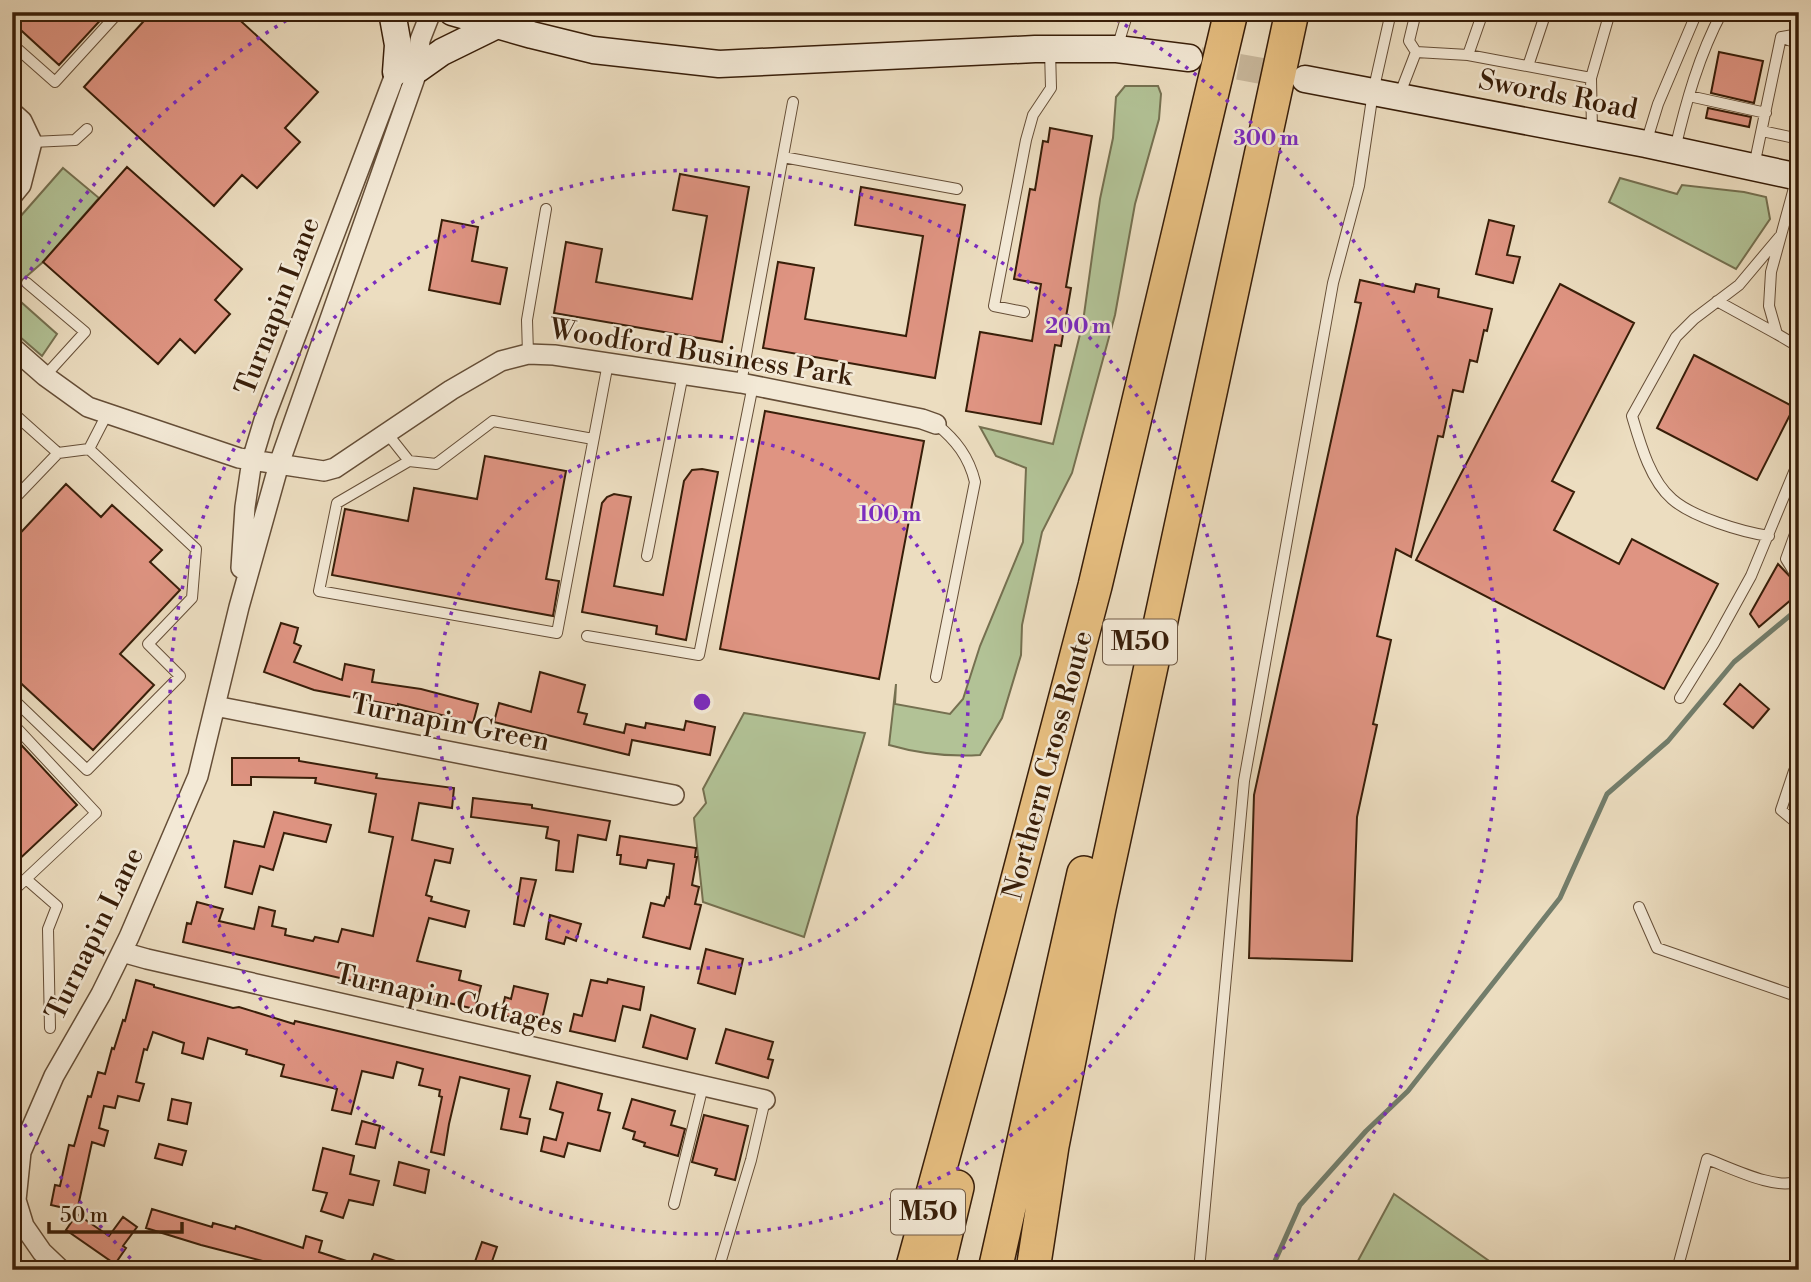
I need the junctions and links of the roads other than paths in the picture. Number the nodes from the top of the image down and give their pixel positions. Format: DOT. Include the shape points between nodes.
graph roads {
  1 [pos="119,12"];
  2 [pos="392,12"];
  3 [pos="431,12"];
  4 [pos="452,12"];
  5 [pos="1128,12"];
  6 [pos="1231,12"];
  7 [pos="1292,12"];
  8 [pos="1391,12"];
  9 [pos="1416,12"];
  10 [pos="1483,12"];
  11 [pos="1546,12"];
  12 [pos="1610,12"];
  13 [pos="1697,12"];
  14 [pos="1722,12"];
  15 [pos="497,25"];
  16 [pos="1799,34"];
  17 [pos="1781,37"];
  18 [pos="12,44"];
  19 [pos="1799,44"];
  20 [pos="1050,48"];
  21 [pos="1117,49"];
  22 [pos="1416,51"];
  23 [pos="1468,55"];
  24 [pos="1189,58"];
  25 [pos="1528,66"];
  26 [pos="407,71"];
  27 [pos="1591,78"];
  28 [pos="1305,79"];
  29 [pos="1373,92"];
  30 [pos="1399,96"];
  31 [pos="1689,96"];
  32 [pos="793,102"];
  33 [pos="1272,102"];
  34 [pos="12,112"];
  35 [pos="1766,113"];
  36 [pos="87,129"];
  37 [pos="1762,131"];
  38 [pos="1592,133"];
  39 [pos="1799,139"];
  40 [pos="32,142"];
  41 [pos="1646,144"];
  42 [pos="1675,150"];
  43 [pos="783,158"];
  44 [pos="1754,166"];
  45 [pos="1798,177"];
  46 [pos="957,190"];
  47 [pos="12,196"];
  48 [pos="546,209"];
  49 [pos="1781,235"];
  50 [pos="27,283"];
  51 [pos="1717,301"];
  52 [pos="1024,312"];
  53 [pos="1777,334"];
  54 [pos="12,347"];
  55 [pos="1799,347"];
  56 [pos="528,354"];
  57 [pos="608,363"];
  58 [pos="683,374"];
  59 [pos="45,376"];
  60 [pos="747,384"];
  61 [pos="12,412"];
  62 [pos="107,414"];
  63 [pos="936,424"];
  64 [pos="386,432"];
  65 [pos="593,439"];
  66 [pos="89,449"];
  67 [pos="58,453"];
  68 [pos="252,460"];
  69 [pos="1799,460"];
  70 [pos="409,461"];
  71 [pos="279,464"];
  72 [pos="12,501"];
  73 [pos="1799,523"];
  74 [pos="1769,536"];
  75 [pos="647,556"];
  76 [pos="1799,573"];
  77 [pos="1095,586"];
  78 [pos="239,607"];
  79 [pos="587,636"];
  80 [pos="936,677"];
  81 [pos="12,698"];
  82 [pos="1680,698"];
  83 [pos="215,706"];
  84 [pos="12,723"];
  85 [pos="1799,767"];
  86 [pos="674,795"];
  87 [pos="1799,825"];
  88 [pos="26,879"];
  89 [pos="12,892"];
  90 [pos="1639,907"];
  91 [pos="122,952"];
  92 [pos="1799,997"];
  93 [pos="50,1028"];
  94 [pos="703,1086"];
  95 [pos="765,1100"];
  96 [pos="1799,1180"];
  97 [pos="674,1204"];
  98 [pos="940,1263"];
  99 [pos="61,1270"];
  100 [pos="718,1270"];
  101 [pos="912,1270"];
  102 [pos="995,1270"];
  103 [pos="1033,1270"];
  104 [pos="1199,1270"];
  105 [pos="1676,1270"];
  1 -- 18 [label="lane" via="55,82"];
  2 -- 26 [label="main road"];
  3 -- 26 [label="street, Turnapin Lane"];
  4 -- 15 [label="main road"];
  5 -- 21 [label="lane"];
  6 -- 77 [label="highway, Northern Cross Route / M50"];
  7 -- 33 [label="highway, M50"];
  8 -- 29 [label="lane"];
  9 -- 22 [label="lane" via="1409,41"];
  10 -- 23 [label="lane"];
  11 -- 25 [label="lane"];
  12 -- 27 [label="lane"];
  13 -- 41 [label="lane"];
  14 -- 31 [label="lane"];
  15 -- 20 [label="main road" via="593,50 719,64"];
  15 -- 26 [label="main road"];
  16 -- 17 [label="lane"];
  17 -- 19 [label="lane"];
  17 -- 35 [label="lane"];
  20 -- 21 [label="main road"];
  20 -- 52 [label="lane" via="1051,88 1033,115 1026,140 994,306"];
  21 -- 24 [label="main road"];
  22 -- 23 [label="lane"];
  22 -- 30 [label="lane"];
  23 -- 25 [label="lane"];
  25 -- 27 [label="lane"];
  26 -- 68 [label="street, Turnapin Lane"];
  26 -- 71 [label="street, Turnapin Lane"];
  27 -- 38 [label="lane"];
  28 -- 29 [label="main road, Swords Road"];
  29 -- 30 [label="main road, Swords Road"];
  29 -- 104 [label="lane" via="1359,186 1333,283 1244,781"];
  30 -- 38 [label="main road, Swords Road"];
  31 -- 35 [label="lane"];
  31 -- 42 [label="lane"];
  32 -- 43 [label="lane"];
  33 -- 102 [label="highway, M50" via="1065,951"];
  33 -- 103 [label="highway, M50" via="1099,908 1052,1146"];
  34 -- 40 [label="street"];
  35 -- 37 [label="lane"];
  36 -- 40 [label="lane" via="75,140"];
  37 -- 39 [label="lane"];
  37 -- 44 [label="lane"];
  38 -- 41 [label="main road, Swords Road"];
  40 -- 47 [label="street" via="21,185"];
  41 -- 42 [label="main road, Swords Road"];
  42 -- 44 [label="main road, Swords Road"];
  43 -- 46 [label="lane"];
  43 -- 60 [label="lane"];
  44 -- 45 [label="main road, Swords Road"];
  45 -- 49 [label="lane"];
  48 -- 56 [label="lane" via="527,320"];
  49 -- 51 [label="lane" via="1739,285"];
  49 -- 53 [label="lane" via="1769,292"];
  50 -- 59 [label="lane" via="85,332"];
  51 -- 53 [label="lane"];
  51 -- 74 [label="lane" via="1676,337 1632,416 1640,444 1671,498 1742,531"];
  53 -- 55 [label="lane"];
  54 -- 59 [label="street, Woodford Business Park"];
  56 -- 57 [label="street, Woodford Business Park"];
  56 -- 64 [label="street, Woodford Business Park" via="472,376"];
  57 -- 58 [label="street, Woodford Business Park"];
  57 -- 65 [label="lane"];
  58 -- 60 [label="street, Woodford Business Park"];
  58 -- 75 [label="lane"];
  59 -- 62 [label="street, Woodford Business Park" via="88,407"];
  60 -- 63 [label="street, Woodford Business Park"];
  60 -- 79 [label="lane" via="699,655"];
  61 -- 67 [label="lane"];
  62 -- 66 [label="lane"];
  62 -- 68 [label="street, Woodford Business Park"];
  63 -- 80 [label="lane" via="965,456 975,482"];
  64 -- 70 [label="lane"];
  64 -- 71 [label="street, Woodford Business Park" via="335,468 324,471"];
  65 -- 70 [label="lane" via="494,421 436,464"];
  65 -- 70 [label="lane" via="557,633 319,591 337,503"];
  66 -- 67 [label="lane"];
  66 -- 81 [label="lane" via="195,549 192,598 148,644 180,676 87,771"];
  67 -- 72 [label="lane"];
  68 -- 71 [label="street, Woodford Business Park"];
  68 -- 78 [label="street, Turnapin Lane"];
  69 -- 74 [label="lane"];
  71 -- 78 [label="street, Turnapin Lane"];
  73 -- 76 [label="lane" via="1786,559"];
  74 -- 82 [label="lane"];
  77 -- 98 [label="highway, M50"];
  77 -- 101 [label="highway, Northern Cross Route / M50"];
  78 -- 83 [label="street, Turnapin Lane"];
  83 -- 86 [label="street, Turnapin Green"];
  83 -- 91 [label="street, Turnapin Lane" via="198,776"];
  84 -- 88 [label="lane" via="96,813"];
  85 -- 87 [label="lane" via="1781,810"];
  88 -- 89 [label="lane"];
  88 -- 93 [label="lane" via="57,906 48,929"];
  90 -- 92 [label="lane" via="1657,948"];
  91 -- 94 [label="street, Turnapin Cottages"];
  91 -- 99 [label="street, Turnapin Lane" via="54,1076 22,1152 16,1200 24,1226"];
  94 -- 95 [label="street, Turnapin Cottages"];
  94 -- 97 [label="lane"];
  95 -- 100 [label="lane"];
  96 -- 105 [label="lane" via="1765,1181 1707,1159"];
}
